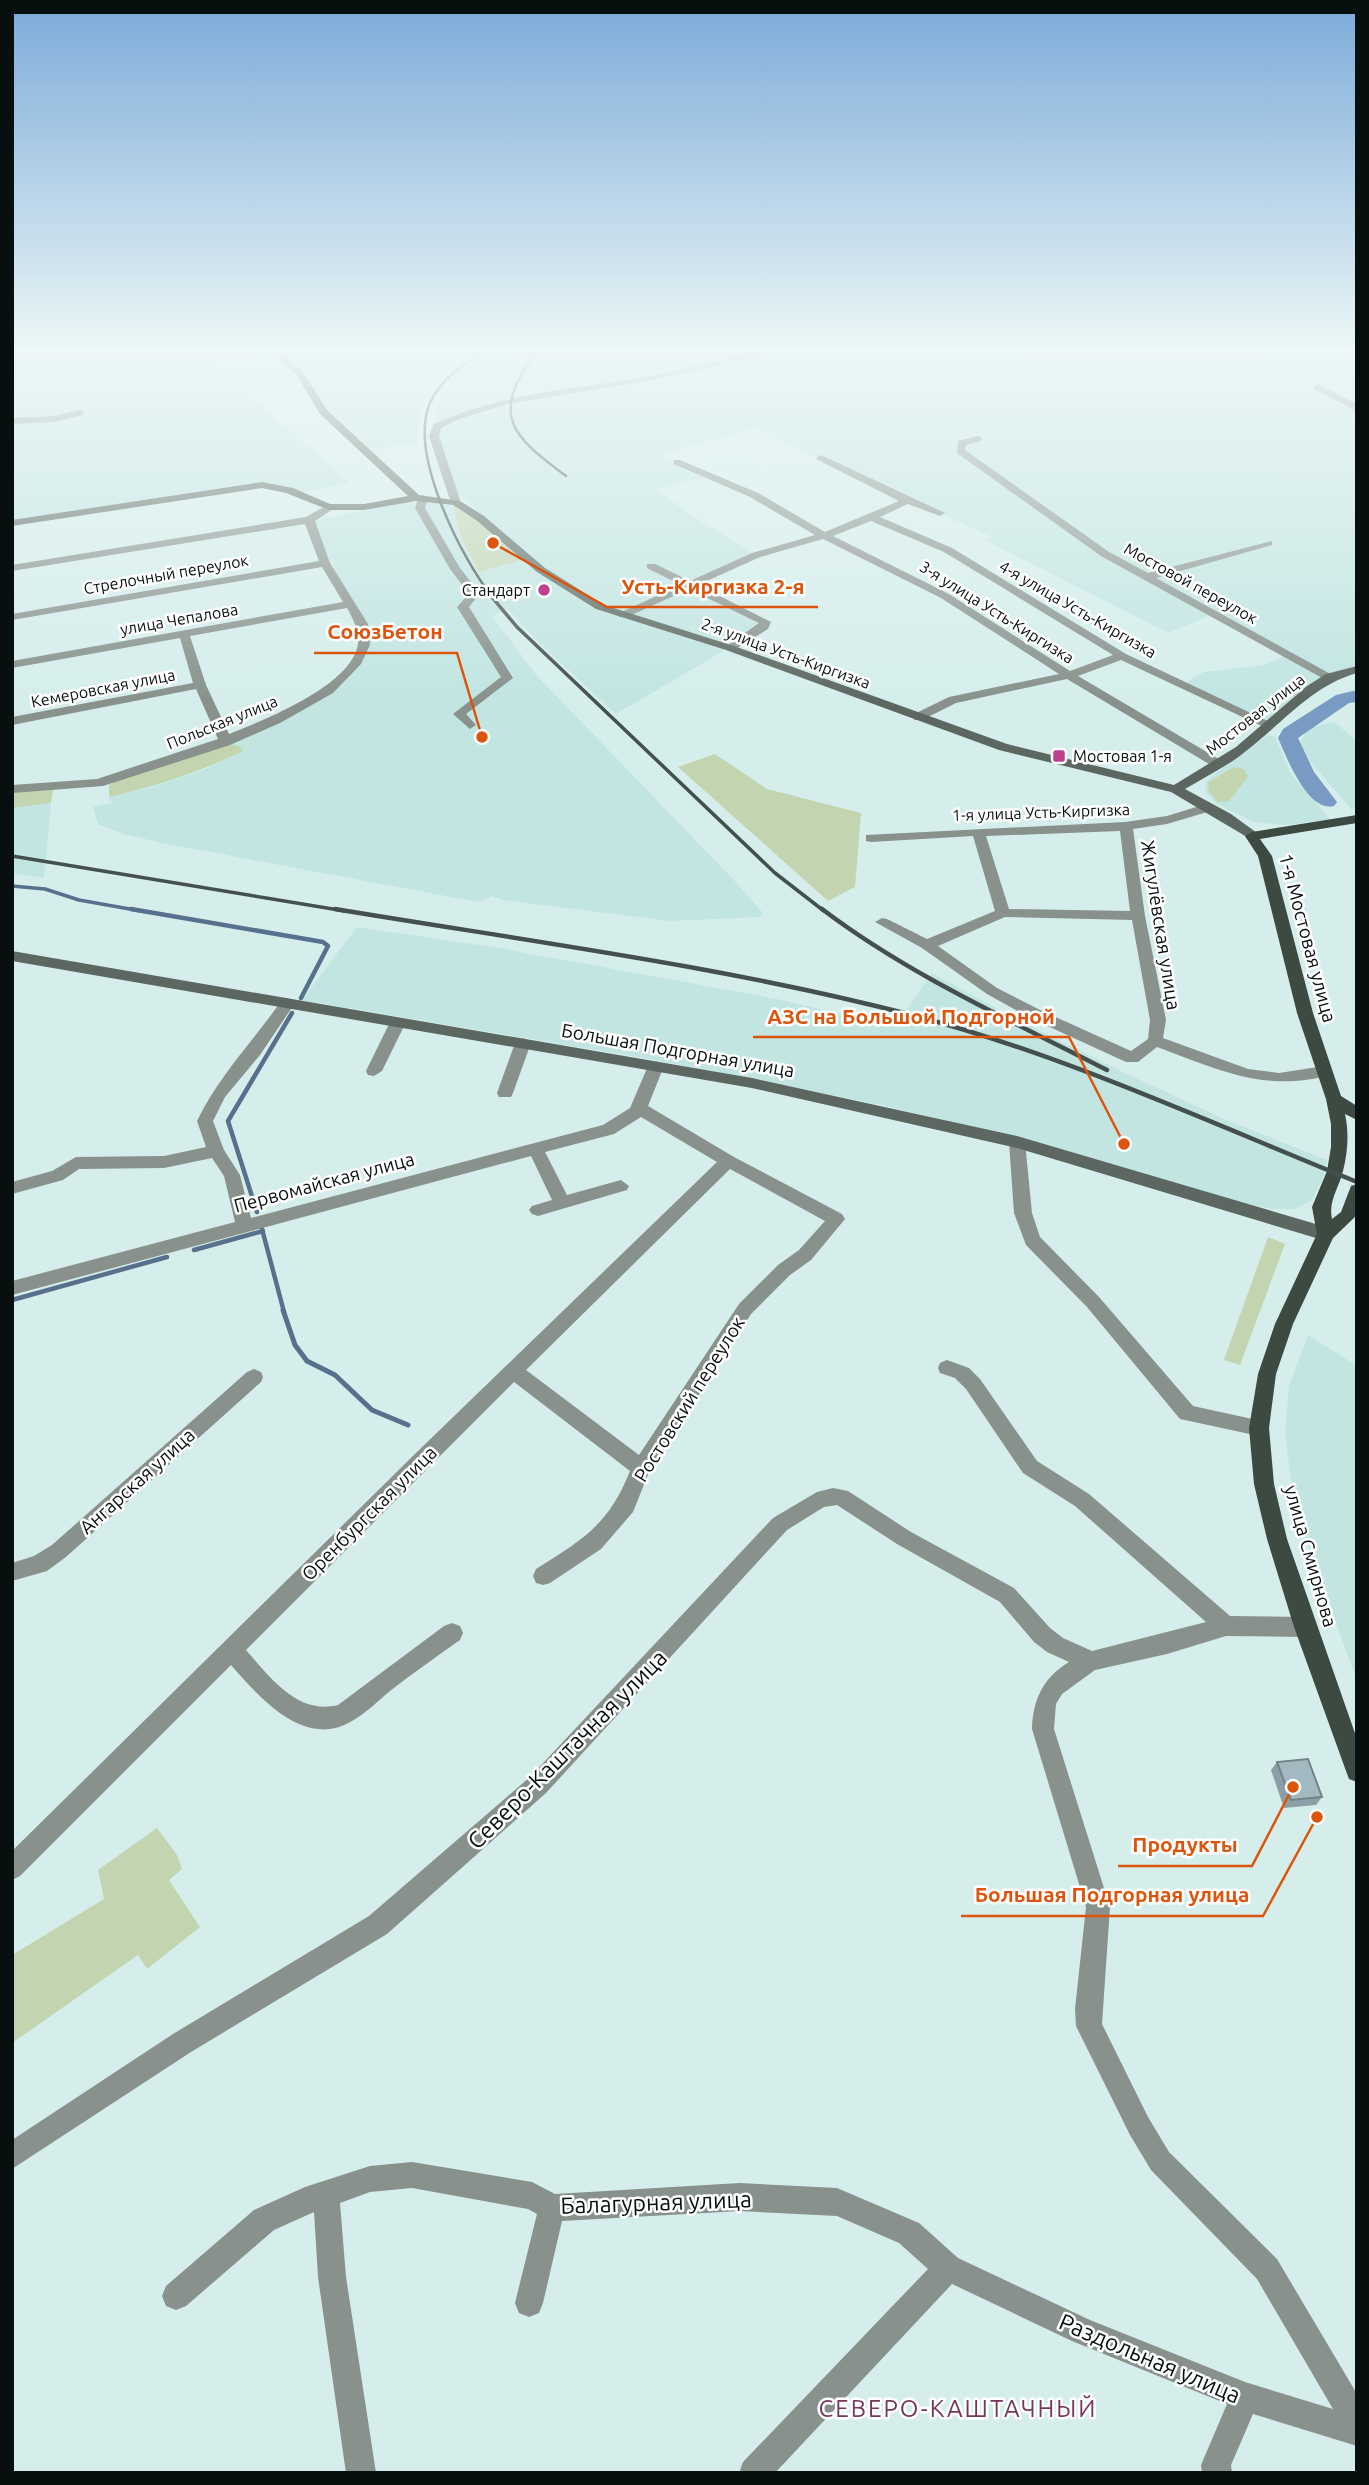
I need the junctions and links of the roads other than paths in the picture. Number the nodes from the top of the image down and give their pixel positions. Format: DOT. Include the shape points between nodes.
graph roads {
  1 [pos="387,469"];
  2 [pos="445,469"];
  3 [pos="693,469"];
  4 [pos="844,469"];
  5 [pos="985,469"];
  6 [pos="420,498"];
  7 [pos="907,501"];
  8 [pos="456,503"];
  9 [pos="324,506"];
  10 [pos="940,513"];
  11 [pos="872,517"];
  12 [pos="309,520"];
  13 [pos="12,523"];
  14 [pos="822,535"];
  15 [pos="1268,543"];
  16 [pos="325,563"];
  17 [pos="651,566"];
  18 [pos="12,568"];
  19 [pos="1146,577"];
  20 [pos="688,585"];
  21 [pos="351,604"];
  22 [pos="623,615"];
  23 [pos="12,617"];
  24 [pos="184,634"];
  25 [pos="730,648"];
  26 [pos="1122,656"];
  27 [pos="12,665"];
  28 [pos="1357,669"];
  29 [pos="1070,676"];
  30 [pos="1330,677"];
  31 [pos="200,685"];
  32 [pos="918,717"];
  33 [pos="12,721"];
  34 [pos="470,725"];
  35 [pos="1270,725"];
  36 [pos="226,742"];
  37 [pos="1218,764"];
  38 [pos="12,789"];
  39 [pos="1176,789"];
  40 [pos="1209,807"];
  41 [pos="1357,819"];
  42 [pos="1126,828"];
  43 [pos="978,832"];
  44 [pos="1252,836"];
  45 [pos="872,838"];
  46 [pos="1003,913"];
  47 [pos="1138,916"];
  48 [pos="882,922"];
  49 [pos="927,944"];
  50 [pos="12,956"];
  51 [pos="287,1003"];
  52 [pos="397,1024"];
  53 [pos="1155,1041"];
  54 [pos="523,1043"];
  55 [pos="656,1066"];
  56 [pos="374,1071"];
  57 [pos="1324,1071"];
  58 [pos="505,1093"];
  59 [pos="1334,1099"];
  60 [pos="640,1109"];
  61 [pos="1357,1114"];
  62 [pos="1017,1142"];
  63 [pos="535,1148"];
  64 [pos="216,1151"];
  65 [pos="729,1161"];
  66 [pos="621,1186"];
  67 [pos="12,1188"];
  68 [pos="1357,1190"];
  69 [pos="562,1203"];
  70 [pos="538,1210"];
  71 [pos="1352,1217"];
  72 [pos="244,1224"];
  73 [pos="1326,1234"];
  74 [pos="12,1288"];
  75 [pos="947,1367"];
  76 [pos="513,1371"];
  77 [pos="254,1377"];
  78 [pos="1259,1429"];
  79 [pos="641,1468"];
  80 [pos="12,1573"];
  81 [pos="543,1576"];
  82 [pos="1226,1626"];
  83 [pos="1305,1627"];
  84 [pos="453,1633"];
  85 [pos="231,1649"];
  86 [pos="1091,1661"];
  87 [pos="1357,1770"];
  88 [pos="12,1868"];
  89 [pos="12,2156"];
  90 [pos="326,2193"];
  91 [pos="552,2208"];
  92 [pos="948,2268"];
  93 [pos="176,2297"];
  94 [pos="529,2303"];
  95 [pos="1245,2398"];
  96 [pos="1357,2421"];
  97 [pos="1357,2431"];
  98 [pos="361,2473"];
  99 [pos="754,2473"];
  100 [pos="1217,2473"];
  1 -- 6 [label="main road"];
  2 -- 8 [label="street"];
  3 -- 14 [label="street, 3-я улица Усть-Киргизка" via="754,495"];
  4 -- 7 [label="street"];
  5 -- 19 [label="street, Мостовой переулок" via="1105,554"];
  6 -- 8 [label="main road"];
  6 -- 9 [label="main road" via="363,507"];
  6 -- 34 [label="street" via="430,529 472,590 463,607 507,678 459,714"];
  7 -- 10 [label="street"];
  7 -- 11 [label="street"];
  8 -- 22 [label="main road, 2-я улица Усть-Киргизка" via="563,586"];
  9 -- 12 [label="street"];
  9 -- 13 [label="main road" via="289,490 262,485"];
  11 -- 14 [label="street"];
  11 -- 26 [label="street, 4-я улица Усть-Киргизка" via="948,550"];
  12 -- 16 [label="street, Польская улица"];
  12 -- 18 [label="street"];
  14 -- 20 [label="street" via="756,555"];
  14 -- 29 [label="street, 3-я улица Усть-Киргизка" via="945,596"];
  15 -- 19 [label="street"];
  16 -- 21 [label="street, Польская улица"];
  16 -- 23 [label="street, Стрелочный переулок"];
  17 -- 20 [label="street"];
  19 -- 30 [label="street, Мостовой переулок"];
  20 -- 22 [label="street"];
  20 -- 25 [label="street" via="765,622"];
  21 -- 24 [label="street, улица Чепалова"];
  21 -- 36 [label="street, Польская улица" via="362,624 364,645 355,664 329,690"];
  22 -- 25 [label="main road, 2-я улица Усть-Киргизка"];
  24 -- 27 [label="street, улица Чепалова"];
  24 -- 31 [label="street"];
  25 -- 32 [label="main road, 2-я улица Усть-Киргизка"];
  26 -- 29 [label="street"];
  26 -- 35 [label="street, 4-я улица Усть-Киргизка"];
  28 -- 30 [label="main road, Мостовая улица"];
  29 -- 32 [label="street" via="953,700"];
  29 -- 37 [label="street, 3-я улица Усть-Киргизка"];
  30 -- 35 [label="main road, Мостовая улица"];
  31 -- 33 [label="street, Кемеровская улица"];
  31 -- 36 [label="street"];
  32 -- 39 [label="main road, 2-я улица Усть-Киргизка" via="1030,756"];
  35 -- 37 [label="main road, Мостовая улица"];
  36 -- 38 [label="street, Польская улица" via="98,783"];
  37 -- 39 [label="main road, Мостовая улица"];
  39 -- 40 [label="main road, 1-я Мостовая улица"];
  40 -- 42 [label="street, 1-я улица Усть-Киргизка" via="1176,819"];
  40 -- 44 [label="main road, 1-я Мостовая улица"];
  41 -- 44 [label="main road"];
  42 -- 43 [label="street, 1-я улица Усть-Киргизка"];
  42 -- 47 [label="street, Жигулёвская улица"];
  43 -- 45 [label="street, 1-я улица Усть-Киргизка"];
  43 -- 46 [label="street"];
  44 -- 57 [label="main road, 1-я Мостовая улица" via="1265,856"];
  46 -- 47 [label="street"];
  46 -- 49 [label="street"];
  47 -- 53 [label="street, Жигулёвская улица" via="1158,1020"];
  48 -- 49 [label="street"];
  49 -- 53 [label="street" via="992,991 1132,1058"];
  50 -- 51 [label="main road, Большая Подгорная улица"];
  51 -- 52 [label="main road, Большая Подгорная улица"];
  51 -- 64 [label="street" via="218,1094 205,1121"];
  52 -- 54 [label="main road, Большая Подгорная улица"];
  52 -- 56 [label="street"];
  53 -- 57 [label="street" via="1246,1074 1279,1078"];
  54 -- 55 [label="main road, Большая Подгорная улица"];
  54 -- 58 [label="street"];
  55 -- 60 [label="street"];
  55 -- 62 [label="main road, Большая Подгорная улица"];
  57 -- 59 [label="main road, 1-я Мостовая улица"];
  59 -- 61 [label="main road"];
  59 -- 73 [label="main road, 1-я Мостовая улица" via="1339,1147 1321,1207"];
  60 -- 63 [label="street, Первомайская улица" via="608,1130"];
  60 -- 65 [label="street"];
  62 -- 73 [label="main road, Большая Подгорная улица"];
  62 -- 78 [label="street" via="1023,1213 1032,1240 1187,1413"];
  63 -- 69 [label="street"];
  63 -- 72 [label="street, Первомайская улица"];
  64 -- 67 [label="street" via="164,1162 76,1163 57,1176"];
  64 -- 72 [label="street" via="232,1175"];
  65 -- 76 [label="street, Оренбургская улица"];
  65 -- 79 [label="street, Ростовский переулок" via="836,1219 805,1255 745,1309"];
  66 -- 69 [label="street"];
  68 -- 71 [label="main road"];
  69 -- 70 [label="street"];
  71 -- 73 [label="main road"];
  72 -- 74 [label="street, Первомайская улица"];
  73 -- 78 [label="main road, улица Смирнова" via="1284,1324 1267,1374"];
  75 -- 82 [label="street" via="968,1377 1030,1467 1082,1500"];
  76 -- 79 [label="street"];
  76 -- 85 [label="street, Оренбургская улица"];
  77 -- 80 [label="street, Ангарская улица" via="59,1551 40,1564"];
  78 -- 83 [label="main road, улица Смирнова" via="1264,1484"];
  79 -- 81 [label="street, Ростовский переулок" via="626,1506 594,1543"];
  82 -- 83 [label="street"];
  82 -- 86 [label="street"];
  83 -- 87 [label="main road, улица Смирнова"];
  84 -- 85 [label="street" via="334,1719 290,1710"];
  85 -- 88 [label="street, Оренбургская улица"];
  86 -- 89 [label="street, Северо-Каштачная улица" via="1042,1635 1007,1595 841,1497 819,1500 779,1524 538,1785 378,1924 182,2043"];
  86 -- 96 [label="street" via="1060,1678 1047,1695 1043,1712 1043,1728 1098,1907 1089,2026 1160,2161 1267,2269"];
  90 -- 91 [label="street, Балагурная улица" via="370,2179 412,2175 532,2196"];
  90 -- 93 [label="street, Балагурная улица" via="264,2220"];
  90 -- 98 [label="street" via="332,2277"];
  91 -- 92 [label="street, Балагурная улица" via="740,2197 837,2202 909,2233"];
  91 -- 94 [label="street"];
  92 -- 95 [label="street, Раздольная улица" via="1082,2331"];
  92 -- 99 [label="street"];
  95 -- 97 [label="street, Раздольная улица"];
  95 -- 100 [label="street" via="1216,2465"];
}
